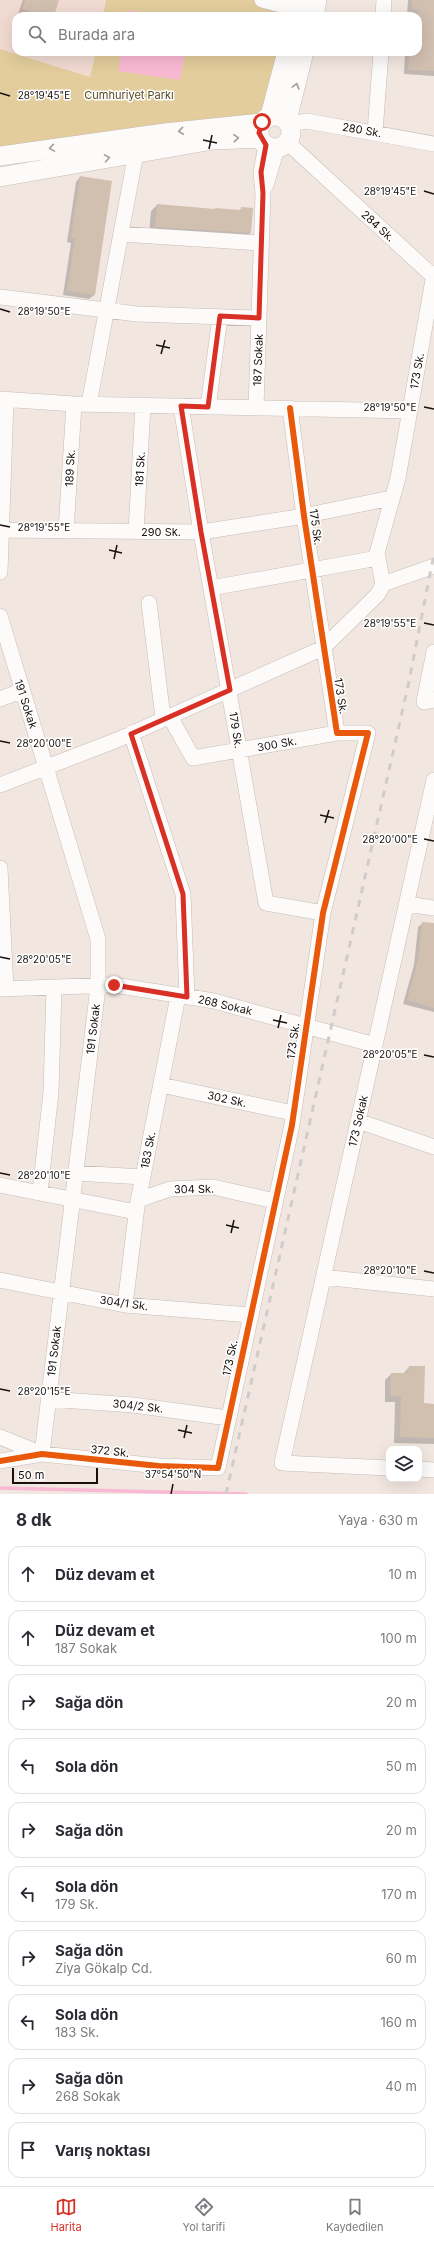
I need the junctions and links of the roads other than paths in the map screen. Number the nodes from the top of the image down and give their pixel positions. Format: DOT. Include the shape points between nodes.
graph roads {
  1 [pos="262,0"];
  2 [pos="384,0"];
  3 [pos="307,9"];
  4 [pos="383,12"];
  5 [pos="286,56"];
  6 [pos="303,56"];
  7 [pos="381,56"];
  8 [pos="275,132"];
  9 [pos="375,132"];
  10 [pos="434,144"];
  11 [pos="136,153"];
  12 [pos="0,156"];
  13 [pos="0,176"];
  14 [pos="121,234"];
  15 [pos="261,243"];
  16 [pos="434,275"];
  17 [pos="0,297"];
  18 [pos="107,310"];
  19 [pos="220,316"];
  20 [pos="259,318"];
  21 [pos="3,400"];
  22 [pos="74,404"];
  23 [pos="89,404"];
  24 [pos="143,405"];
  25 [pos="181,406"];
  26 [pos="208,407"];
  27 [pos="256,408"];
  28 [pos="290,408"];
  29 [pos="410,411"];
  30 [pos="391,498"];
  31 [pos="304,516"];
  32 [pos="0,530"];
  33 [pos="66,531"];
  34 [pos="136,532"];
  35 [pos="201,532"];
  36 [pos="378,558"];
  37 [pos="434,566"];
  38 [pos="312,570"];
  39 [pos="0,572"];
  40 [pos="383,584"];
  41 [pos="211,588"];
  42 [pos="148,603"];
  43 [pos="0,616"];
  44 [pos="323,648"];
  45 [pos="434,652"];
  46 [pos="230,690"];
  47 [pos="22,691"];
  48 [pos="0,699"];
  49 [pos="434,700"];
  50 [pos="166,716"];
  51 [pos="337,733"];
  52 [pos="131,734"];
  53 [pos="240,751"];
  54 [pos="47,766"];
  55 [pos="434,780"];
  56 [pos="0,785"];
  57 [pos="0,868"];
  58 [pos="407,904"];
  59 [pos="434,908"];
  60 [pos="323,913"];
  61 [pos="98,987"];
  62 [pos="54,988"];
  63 [pos="3,989"];
  64 [pos="182,996"];
  65 [pos="305,1026"];
  66 [pos="375,1044"];
  67 [pos="161,1085"];
  68 [pos="293,1113"];
  69 [pos="358,1120"];
  70 [pos="434,1147"];
  71 [pos="75,1173"];
  72 [pos="143,1177"];
  73 [pos="0,1185"];
  74 [pos="40,1192"];
  75 [pos="73,1200"];
  76 [pos="275,1201"];
  77 [pos="137,1206"];
  78 [pos="323,1277"];
  79 [pos="0,1280"];
  80 [pos="434,1289"];
  81 [pos="61,1292"];
  82 [pos="125,1304"];
  83 [pos="250,1315"];
  84 [pos="48,1399"];
  85 [pos="228,1418"];
  86 [pos="0,1437"];
  87 [pos="42,1454"];
  88 [pos="0,1461"];
  89 [pos="218,1468"];
  90 [pos="386,1468"];
  91 [pos="422,1469"];
  92 [pos="434,1470"];
  1 -- 3 [label="street"];
  2 -- 4 [label="street"];
  5 -- 8 [label="main road, 187 Sokak"];
  8 -- 6 [label="main road, 187 Sokak, one-way"];
  7 -- 9 [label="street"];
  8 -- 9 [label="street, 280 Sk." via="307,121"];
  11 -- 8 [label="main road, one-way"];
  8 -- 12 [label="main road, one-way" via="158,134"];
  8 -- 15 [label="street, 187 Sokak" via="261,172"];
  8 -- 16 [label="street, 284 Sk."];
  9 -- 10 [label="street, 280 Sk."];
  13 -- 11 [label="main road, one-way"];
  11 -- 14 [label="street"];
  14 -- 15 [label="street"];
  14 -- 18 [label="street"];
  15 -- 20 [label="street, 187 Sokak"];
  16 -- 29 [label="street, 173 Sk."];
  17 -- 18 [label="street"];
  18 -- 19 [label="street" via="137,314"];
  18 -- 23 [label="street"];
  19 -- 20 [label="street"];
  19 -- 26 [label="street"];
  20 -- 27 [label="street, 187 Sokak"];
  21 -- 22 [label="street"];
  21 -- 32 [label="street"];
  22 -- 23 [label="street"];
  22 -- 33 [label="street, 189 Sk."];
  23 -- 24 [label="street"];
  24 -- 25 [label="street"];
  24 -- 34 [label="street, 181 Sk."];
  25 -- 26 [label="street"];
  25 -- 35 [label="street, 179 Sk."];
  26 -- 27 [label="street"];
  27 -- 28 [label="street"];
  28 -- 29 [label="street"];
  28 -- 31 [label="street, 175 Sk."];
  29 -- 30 [label="street, 173 Sk." via="398,478"];
  30 -- 31 [label="street, 290 Sk."];
  30 -- 36 [label="street, 173 Sk." via="377,553"];
  31 -- 35 [label="street, 290 Sk."];
  31 -- 38 [label="street, 175 Sk."];
  32 -- 33 [label="street, 290 Sk."];
  32 -- 39 [label="street"];
  33 -- 34 [label="street, 290 Sk."];
  34 -- 35 [label="street, 290 Sk."];
  35 -- 41 [label="street, 179 Sk."];
  36 -- 38 [label="street"];
  36 -- 40 [label="street, 173 Sk."];
  37 -- 40 [label="street"];
  38 -- 41 [label="street"];
  38 -- 44 [label="street, 175 Sk."];
  40 -- 44 [label="street" via="378,594"];
  41 -- 46 [label="street, 179 Sk."];
  42 -- 50 [label="street, 300 Sk."];
  43 -- 47 [label="street, 191 Sokak"];
  44 -- 46 [label="street"];
  44 -- 51 [label="street, 173 Sk."];
  45 -- 49 [label="street" via="424,702"];
  46 -- 50 [label="street"];
  46 -- 53 [label="street, 179 Sk."];
  47 -- 48 [label="street"];
  47 -- 54 [label="street, 191 Sokak"];
  50 -- 52 [label="street"];
  50 -- 53 [label="street, 300 Sk." via="193,758"];
  51 -- 53 [label="street, 300 Sk."];
  51 -- 60 [label="street, 173 Sk." via="368,733"];
  52 -- 54 [label="street"];
  52 -- 64 [label="street, 183 Sk." via="183,894"];
  53 -- 60 [label="street, 179 Sk." via="266,903"];
  54 -- 56 [label="street"];
  54 -- 61 [label="street, 191 Sokak" via="98,939"];
  55 -- 58 [label="street, 173 Sokak"];
  57 -- 63 [label="street"];
  58 -- 59 [label="street"];
  58 -- 66 [label="street, 173 Sokak"];
  60 -- 65 [label="street, 173 Sk."];
  61 -- 62 [label="street, 268 Sokak"];
  61 -- 64 [label="street, 268 Sokak" via="114,985"];
  61 -- 71 [label="street, 191 Sokak"];
  62 -- 63 [label="street, 268 Sokak"];
  62 -- 74 [label="street" via="51,1092"];
  64 -- 65 [label="street, 268 Sokak" via="214,1001"];
  64 -- 67 [label="street, 183 Sk."];
  65 -- 66 [label="street, 268 Sokak"];
  65 -- 68 [label="street, 173 Sk."];
  66 -- 69 [label="street, 173 Sokak"];
  67 -- 68 [label="street, 302 Sk."];
  67 -- 72 [label="street, 183 Sk."];
  68 -- 76 [label="street, 173 Sk."];
  69 -- 70 [label="street"];
  69 -- 78 [label="street, 173 Sokak"];
  71 -- 72 [label="street"];
  71 -- 75 [label="street, 191 Sokak"];
  72 -- 77 [label="street, 183 Sk."];
  73 -- 74 [label="street, 304 Sk."];
  74 -- 75 [label="street, 304 Sk."];
  75 -- 77 [label="street, 304 Sk."];
  75 -- 81 [label="street, 191 Sokak"];
  76 -- 77 [label="street, 304 Sk." via="213,1187 170,1189"];
  76 -- 83 [label="street, 173 Sk."];
  77 -- 82 [label="street, 183 Sk."];
  78 -- 80 [label="street"];
  78 -- 90 [label="street, 173 Sokak" via="282,1463"];
  79 -- 81 [label="street, 304/1 Sk."];
  81 -- 82 [label="street, 304/1 Sk."];
  81 -- 84 [label="street, 191 Sokak"];
  82 -- 83 [label="street, 304/1 Sk."];
  83 -- 85 [label="street, 173 Sk."];
  84 -- 85 [label="street, 304/2 Sk." via="133,1405"];
  84 -- 87 [label="street, 191 Sokak"];
  85 -- 89 [label="street, 173 Sk."];
  86 -- 87 [label="street"];
  87 -- 88 [label="street, 372 Sk."];
  87 -- 89 [label="street, 372 Sk." via="159,1466"];
  91 -- 92 [label="street"];
}
